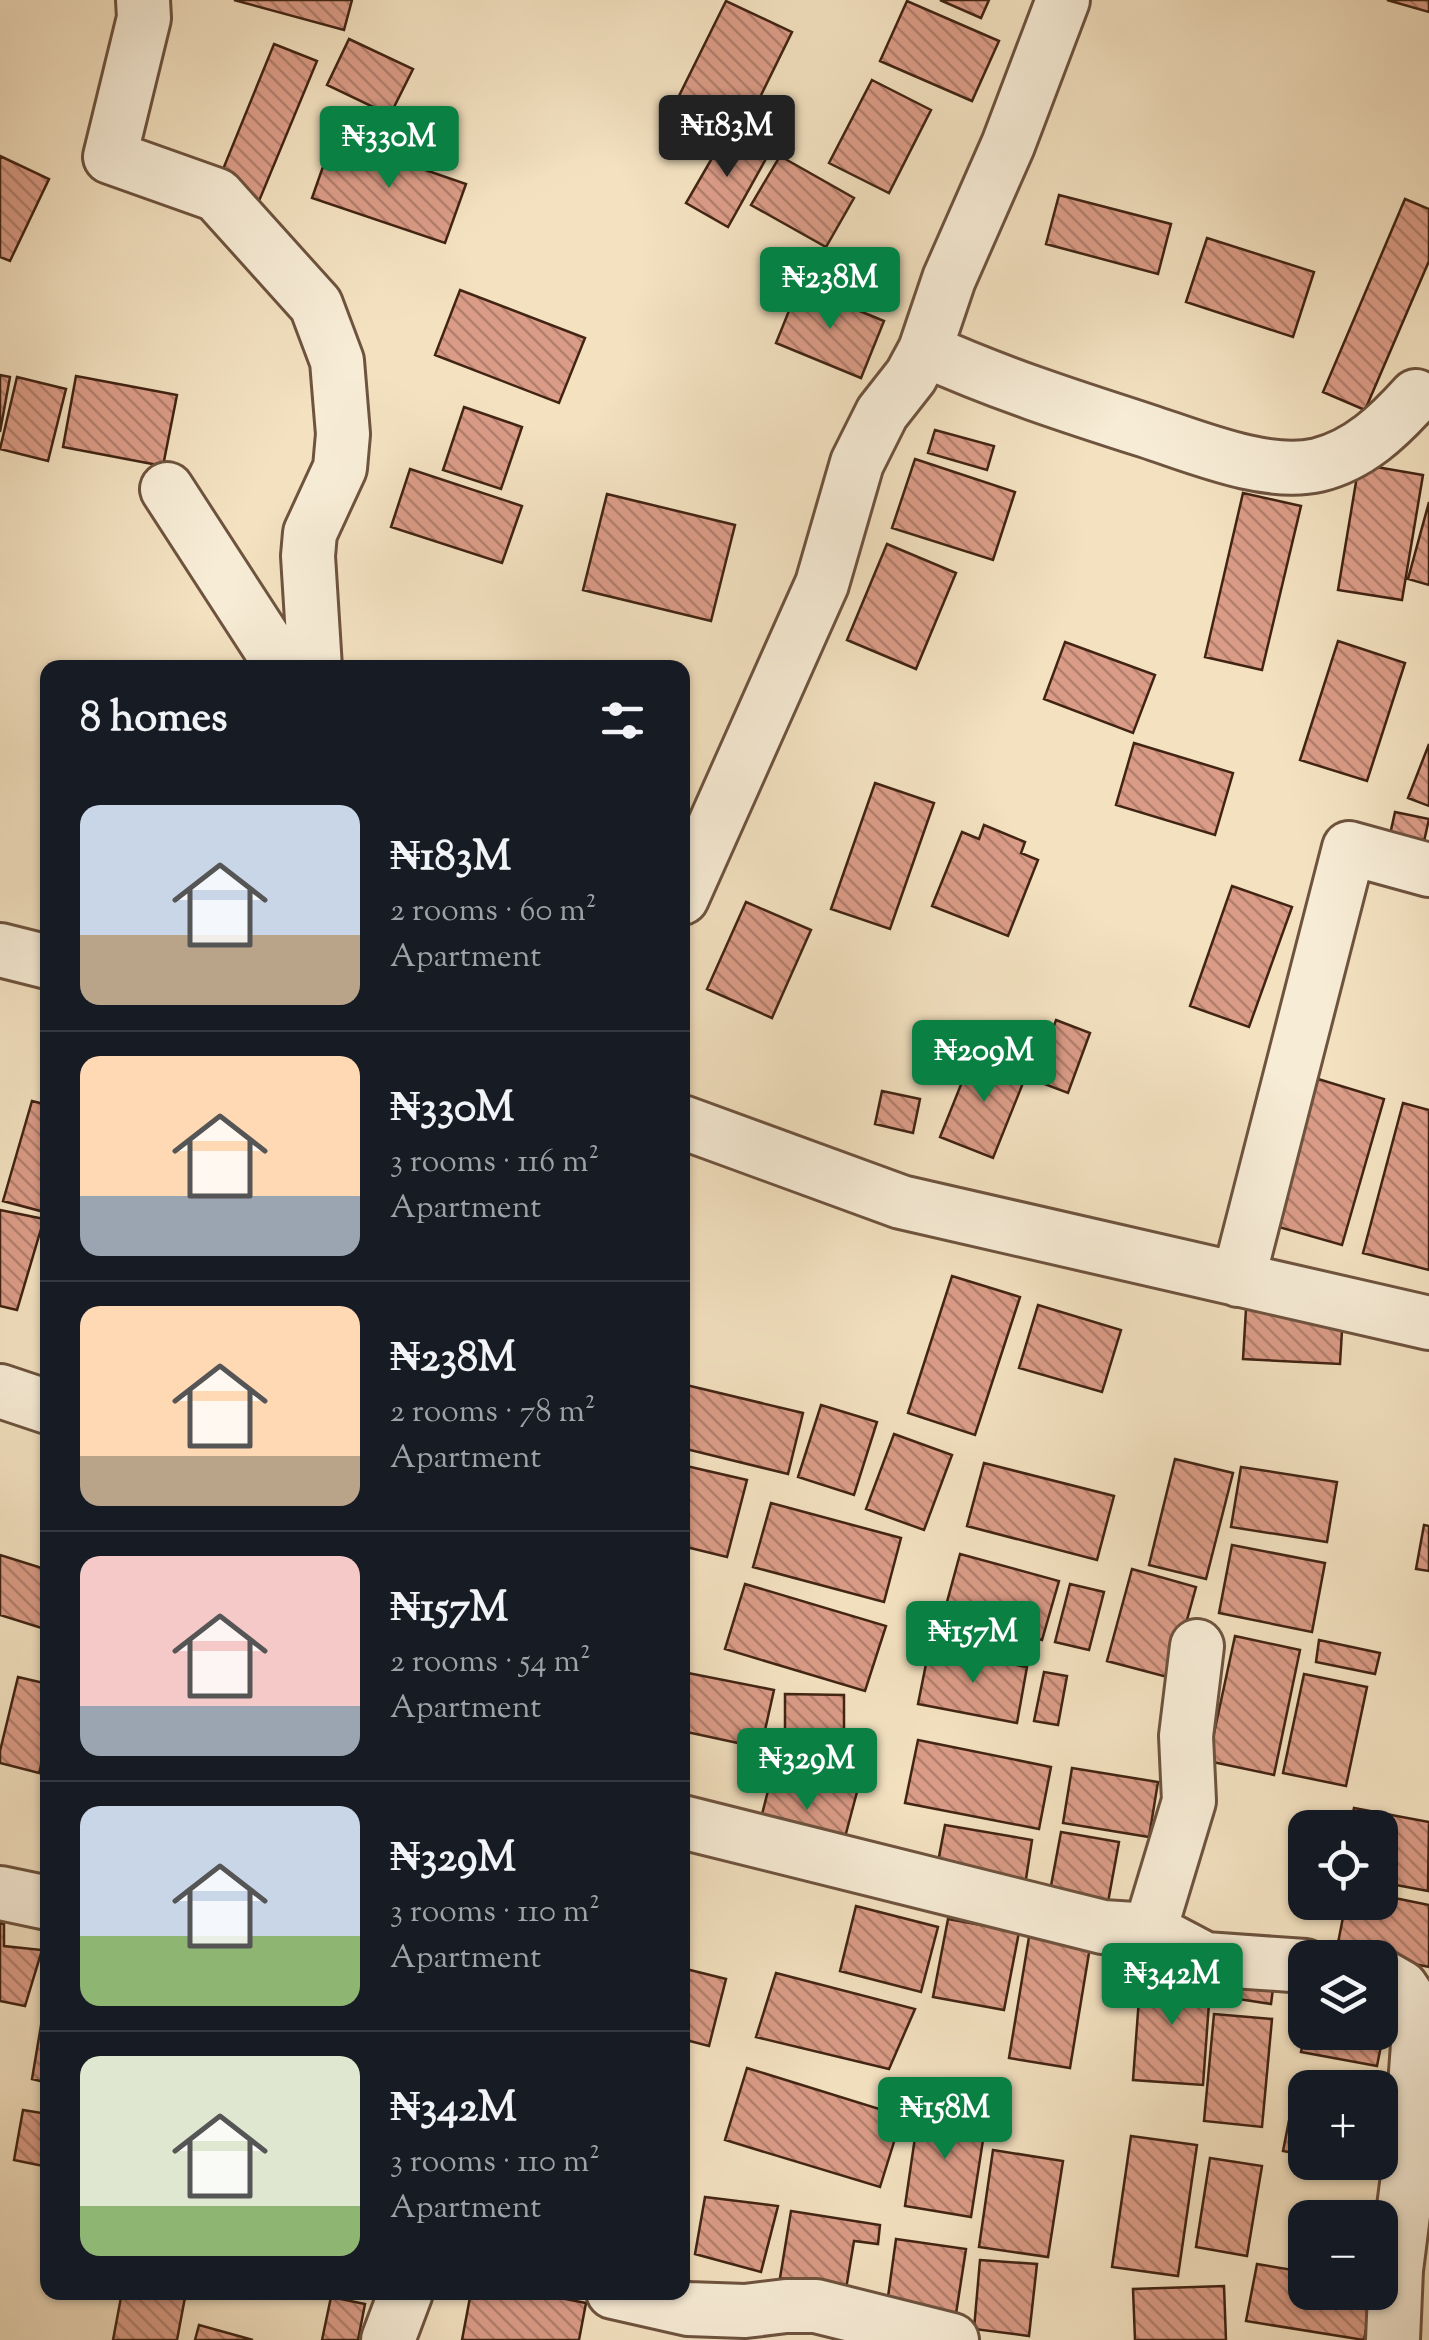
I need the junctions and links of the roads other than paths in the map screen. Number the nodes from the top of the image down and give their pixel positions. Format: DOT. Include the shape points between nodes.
graph roads {
  1 [pos="143,0"];
  2 [pos="1063,0"];
  3 [pos="925,350"];
  4 [pos="1416,396"];
  5 [pos="168,489"];
  6 [pos="278,660"];
  7 [pos="315,660"];
  8 [pos="1429,870"];
  9 [pos="690,880"];
  10 [pos="0,950"];
  11 [pos="40,960"];
  12 [pos="690,1125"];
  13 [pos="1238,1280"];
  14 [pos="1429,1323"];
  15 [pos="0,1391"];
  16 [pos="40,1404"];
  17 [pos="1197,1646"];
  18 [pos="690,1824"];
  19 [pos="0,1893"];
  20 [pos="40,1901"];
  21 [pos="1150,1930"];
  22 [pos="1288,1965"];
  23 [pos="1398,1985"];
  24 [pos="403,2300"];
  25 [pos="648,2300"];
  26 [pos="388,2340"];
  27 [pos="952,2340"];
  28 [pos="1393,2340"];
  1 -- 7 [label="street" via="110,157 217,196 316,305 336,361 340,468 309,544"];
  2 -- 3 [label="street"];
  3 -- 4 [label="street" via="1099,416 1222,456 1286,468 1319,465 1364,446"];
  3 -- 9 [label="street" via="857,463 822,584"];
  5 -- 6 [label="street"];
  8 -- 13 [label="street" via="1349,848"];
  10 -- 11 [label="street"];
  12 -- 13 [label="street" via="902,1202"];
  13 -- 14 [label="street"];
  15 -- 16 [label="street"];
  17 -- 21 [label="street" via="1186,1736 1189,1801"];
  18 -- 21 [label="street" via="1102,1927"];
  19 -- 20 [label="street"];
  21 -- 22 [label="street" via="1206,1959"];
  23 -- 28 [label="street" via="1414,2006 1419,2031"];
  24 -- 26 [label="street"];
  25 -- 27 [label="street" via="688,2309 816,2306"];
}
